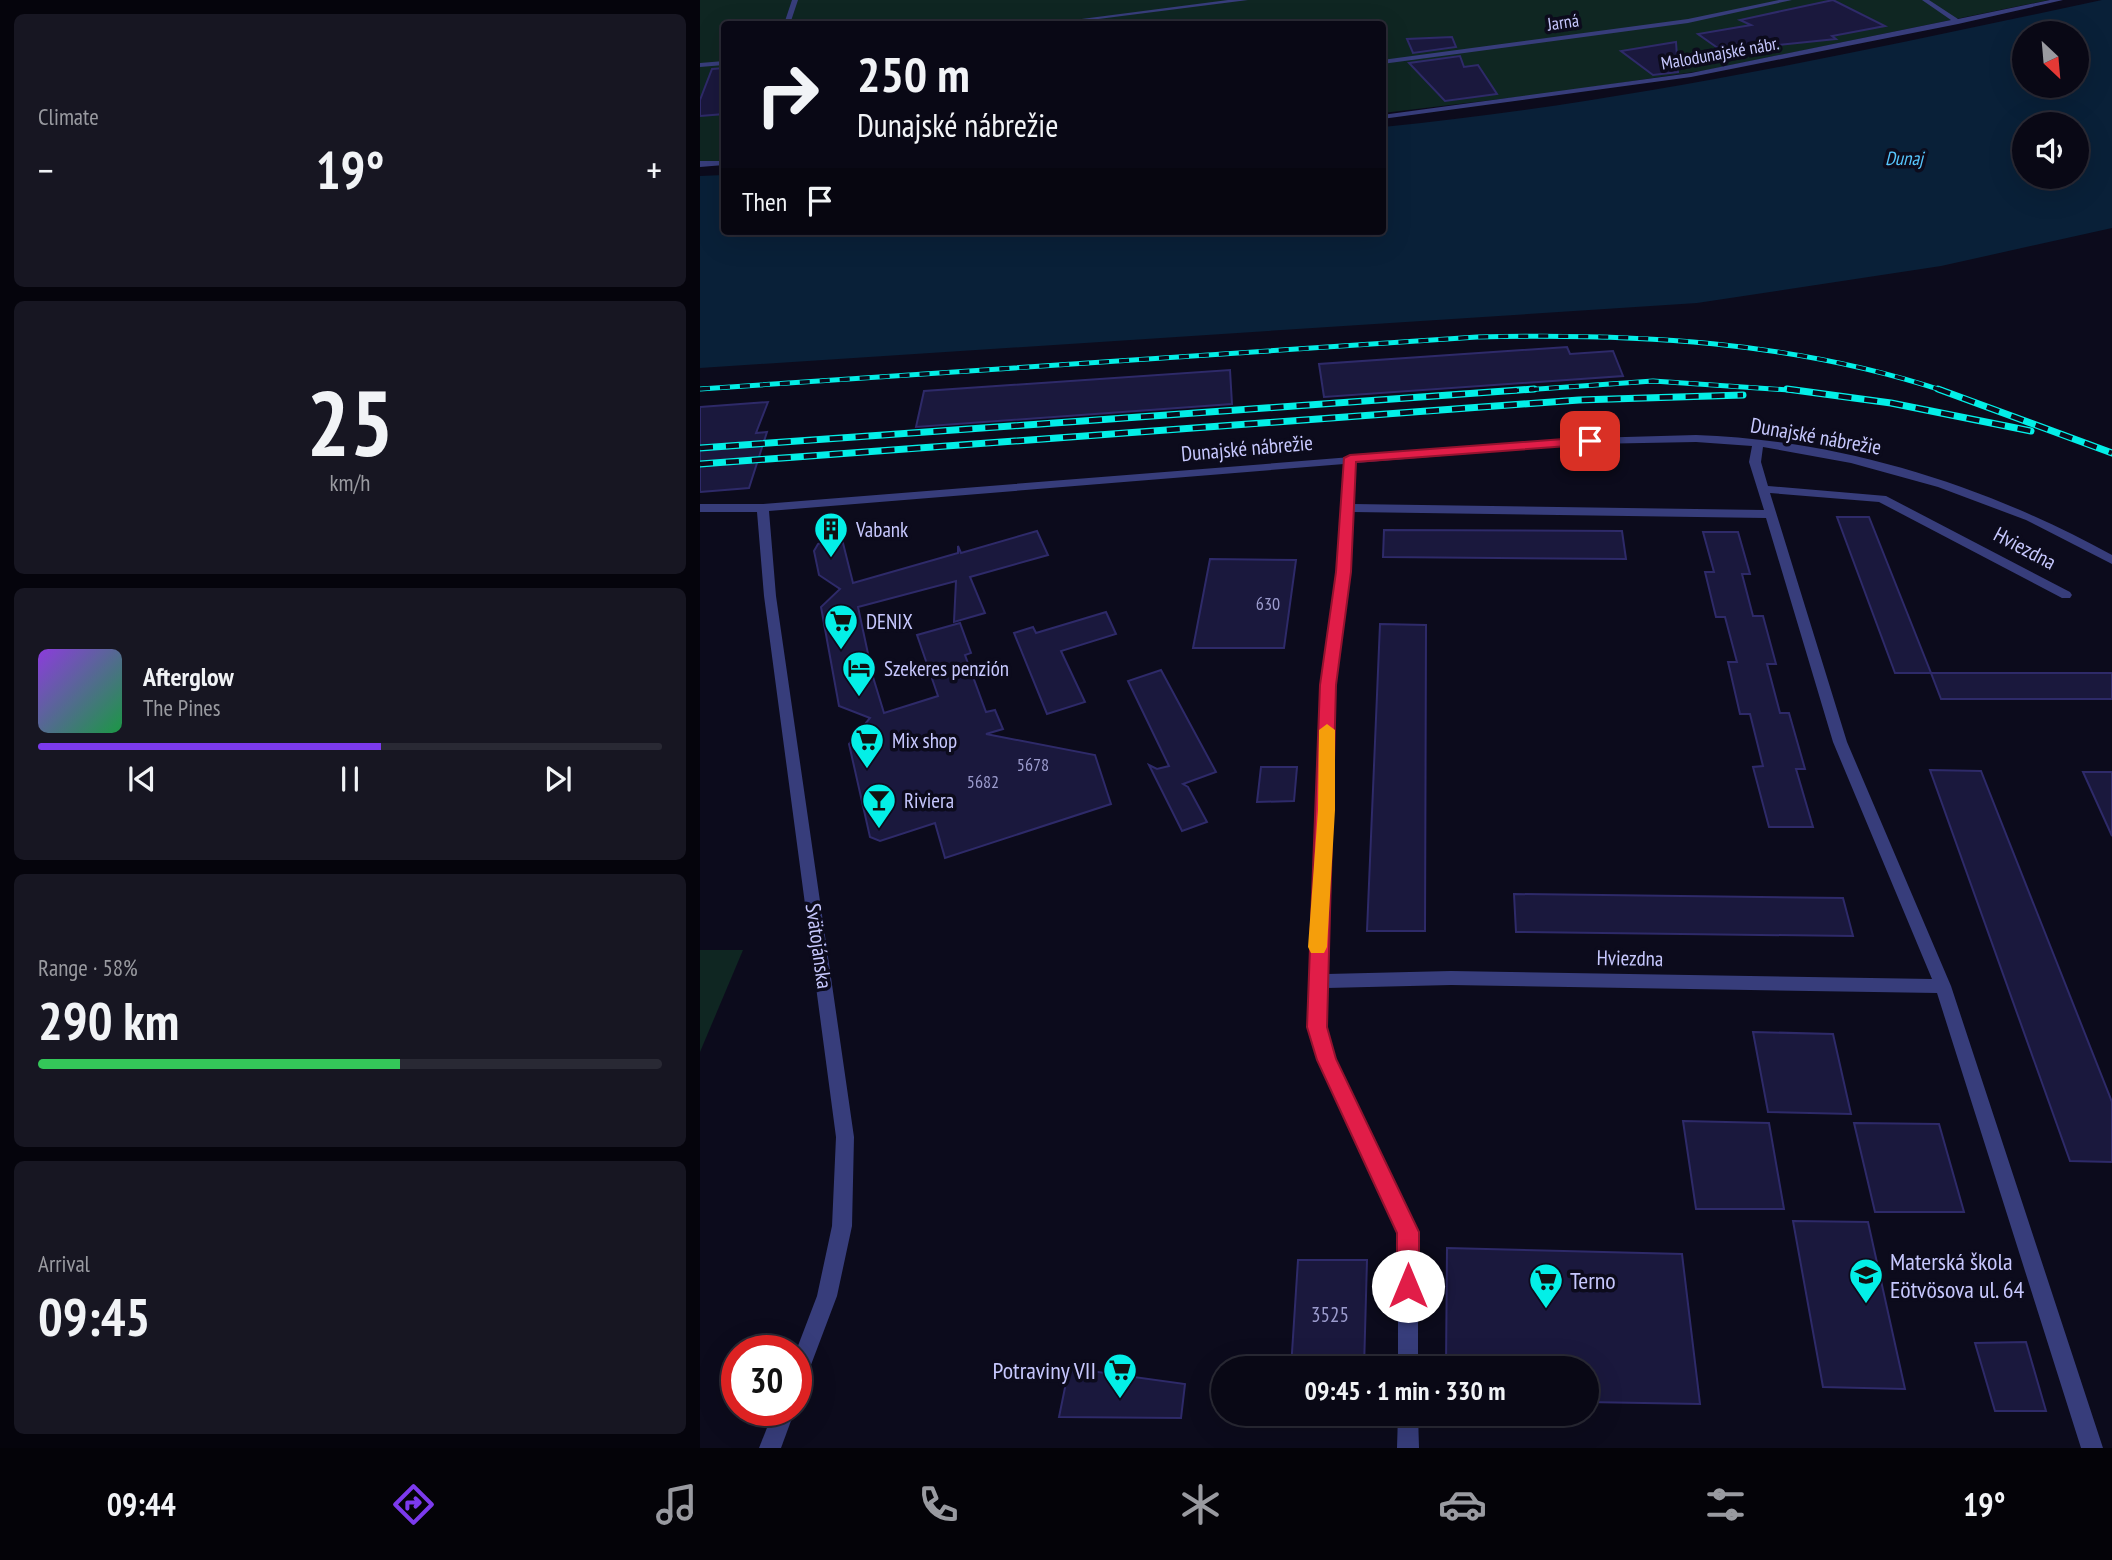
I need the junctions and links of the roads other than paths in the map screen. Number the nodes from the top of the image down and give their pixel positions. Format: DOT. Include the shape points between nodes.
graph roads {
  1 [pos="795,0"];
  2 [pos="1245,0"];
  3 [pos="1789,0"];
  4 [pos="1926,0"];
  5 [pos="2060,0"];
  6 [pos="788,21"];
  7 [pos="1071,21"];
  8 [pos="1958,22"];
  9 [pos="1386,61"];
  10 [pos="721,63"];
  11 [pos="700,65"];
  12 [pos="1386,116"];
  13 [pos="721,163"];
  14 [pos="700,164"];
  15 [pos="1758,443"];
  16 [pos="1350,458"];
  17 [pos="1763,489"];
  18 [pos="700,508"];
  19 [pos="763,508"];
  20 [pos="1348,508"];
  21 [pos="1771,514"];
  22 [pos="2112,559"];
  23 [pos="2066,595"];
  24 [pos="1317,981"];
  25 [pos="1943,986"];
  26 [pos="812,1336"];
  27 [pos="1408,1356"];
  28 [pos="779,1426"];
  29 [pos="1408,1426"];
  30 [pos="770,1448"];
  31 [pos="1408,1448"];
  32 [pos="2092,1448"];
  1 -- 6 [label="street"];
  2 -- 7 [label="street"];
  3 -- 9 [label="street, Jarná" via="1688,21"];
  4 -- 8 [label="street"];
  5 -- 8 [label="street, Malodunajské nábr."];
  8 -- 12 [label="street, Malodunajské nábr." via="1691,75"];
  10 -- 11 [label="street"];
  13 -- 14 [label="street"];
  15 -- 16 [label="street, Dunajské nábrežie" via="1590,441"];
  15 -- 17 [label="street" via="1755,462"];
  15 -- 22 [label="street, Dunajské nábrežie" via="1887,469 1975,496"];
  16 -- 19 [label="street, Dunajské nábrežie"];
  16 -- 20 [label="street"];
  17 -- 21 [label="street"];
  17 -- 23 [label="street, Hviezdna" via="1882,499"];
  18 -- 19 [label="street, Dunajské nábrežie"];
  19 -- 26 [label="street, Svätojánska" via="770,596 845,1137 842,1226 827,1296"];
  20 -- 21 [label="street"];
  20 -- 24 [label="street" via="1328,685"];
  21 -- 25 [label="street" via="1840,742"];
  24 -- 25 [label="street, Hviezdna" via="1451,978"];
  24 -- 27 [label="street" via="1317,1027 1327,1060 1408,1232"];
  25 -- 32 [label="street"];
  28 -- 30 [label="street"];
  29 -- 31 [label="street"];
}
